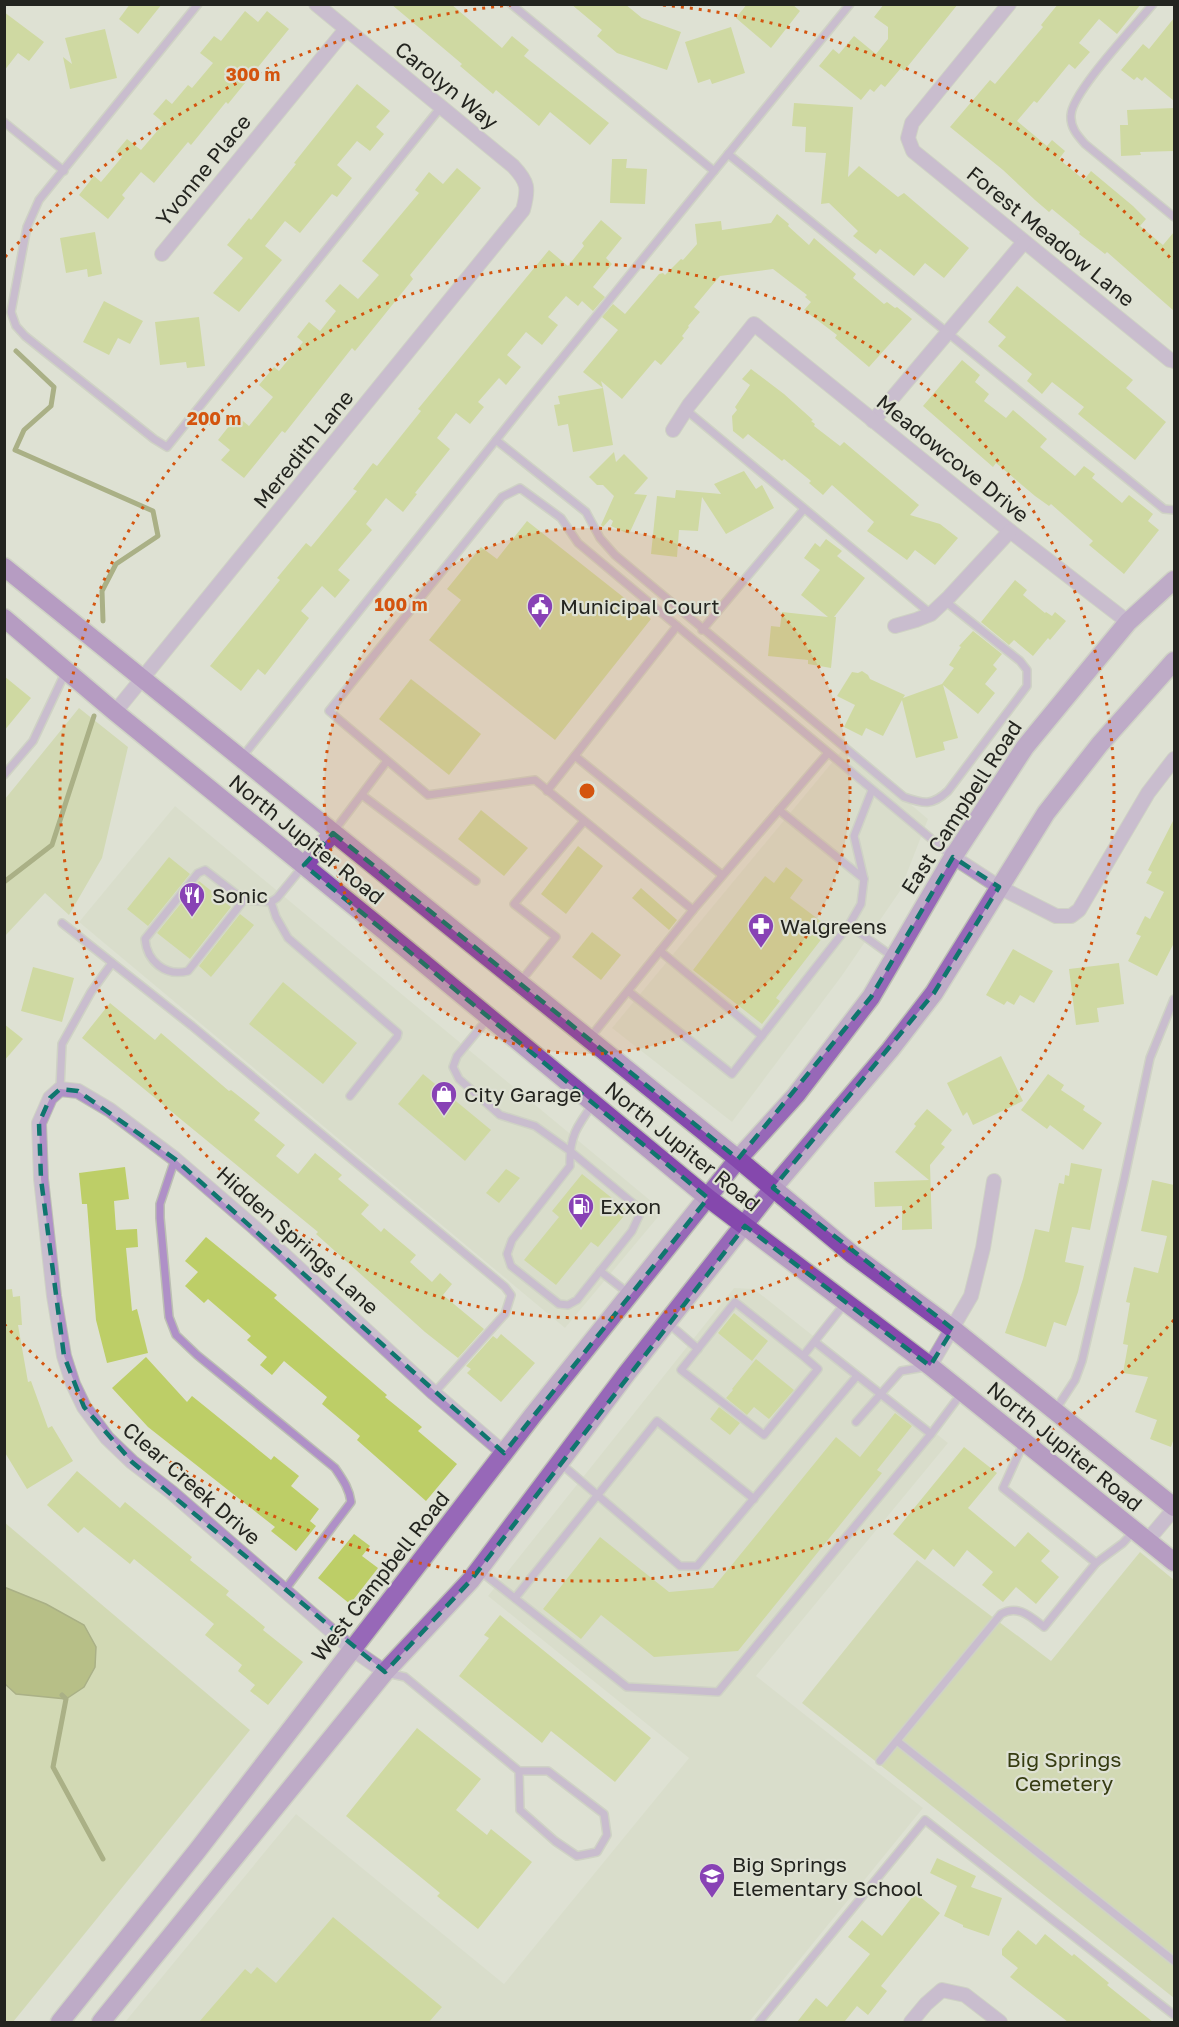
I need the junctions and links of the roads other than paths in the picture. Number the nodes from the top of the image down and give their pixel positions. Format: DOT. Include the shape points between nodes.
graph roads {
  1 [pos="198,4"];
  2 [pos="316,4"];
  3 [pos="511,4"];
  4 [pos="850,4"];
  5 [pos="1009,4"];
  6 [pos="1153,4"];
  7 [pos="346,29"];
  8 [pos="441,107"];
  9 [pos="4,122"];
  10 [pos="728,154"];
  11 [pos="63,171"];
  12 [pos="714,171"];
  13 [pos="523,210"];
  14 [pos="1174,217"];
  15 [pos="1024,242"];
  16 [pos="162,254"];
  17 [pos="947,333"];
  18 [pos="1174,361"];
  19 [pos="686,410"];
  20 [pos="873,421"];
  21 [pos="673,429"];
  22 [pos="496,440"];
  23 [pos="804,509"];
  24 [pos="1174,510"];
  25 [pos="1010,531"];
  26 [pos="4,567"];
  27 [pos="1174,580"];
  28 [pos="945,601"];
  29 [pos="931,614"];
  30 [pos="4,618"];
  31 [pos="1128,622"];
  32 [pos="677,626"];
  33 [pos="895,626"];
  34 [pos="702,630"];
  35 [pos="1174,661"];
  36 [pos="66,672"];
  37 [pos="143,680"];
  38 [pos="115,712"];
  39 [pos="828,753"];
  40 [pos="575,756"];
  41 [pos="241,758"];
  42 [pos="1174,759"];
  43 [pos="387,761"];
  44 [pos="4,775"];
  45 [pos="872,790"];
  46 [pos="547,791"];
  47 [pos="362,795"];
  48 [pos="779,810"];
  49 [pos="584,820"];
  50 [pos="333,833"];
  51 [pos="952,857"];
  52 [pos="303,865"];
  53 [pos="722,875"];
  54 [pos="864,879"];
  55 [pos="476,881"];
  56 [pos="999,887"];
  57 [pos="244,900"];
  58 [pos="271,902"];
  59 [pos="693,910"];
  60 [pos="62,923"];
  61 [pos="849,925"];
  62 [pos="660,951"];
  63 [pos="893,957"];
  64 [pos="112,963"];
  65 [pos="519,984"];
  66 [pos="628,991"];
  67 [pos="1174,999"];
  68 [pos="489,1017"];
  69 [pos="762,1036"];
  70 [pos="589,1039"];
  71 [pos="55,1094"];
  72 [pos="350,1096"];
  73 [pos="593,1104"];
  74 [pos="570,1151"];
  75 [pos="175,1159"];
  76 [pos="738,1159"];
  77 [pos="994,1181"];
  78 [pos="773,1188"];
  79 [pos="708,1198"];
  80 [pos="745,1226"];
  81 [pos="600,1271"];
  82 [pos="630,1295"];
  83 [pos="846,1302"];
  84 [pos="667,1322"];
  85 [pos="953,1329"];
  86 [pos="815,1342"];
  87 [pos="698,1349"];
  88 [pos="803,1356"];
  89 [pos="930,1366"];
  90 [pos="857,1376"];
  91 [pos="434,1392"];
  92 [pos="963,1392"];
  93 [pos="880,1395"];
  94 [pos="1054,1411"];
  95 [pos="856,1422"];
  96 [pos="931,1434"];
  97 [pos="1024,1442"];
  98 [pos="504,1453"];
  99 [pos="560,1463"];
  100 [pos="598,1496"];
  101 [pos="754,1499"];
  102 [pos="1174,1508"];
  103 [pos="1141,1535"];
  104 [pos="1174,1562"];
  105 [pos="1096,1563"];
  106 [pos="479,1569"];
  107 [pos="284,1591"];
  108 [pos="515,1598"];
  109 [pos="352,1649"];
  110 [pos="385,1672"];
  111 [pos="897,1741"];
  112 [pos="880,1761"];
  113 [pos="519,1771"];
  114 [pos="196,1851"];
  115 [pos="223,1872"];
  116 [pos="1174,1961"];
  117 [pos="1174,2015"];
  118 [pos="60,2022"];
  119 [pos="101,2022"];
  120 [pos="759,2022"];
  121 [pos="911,2022"];
  122 [pos="1000,2022"];
  1 -- 11 [label="lane"];
  2 -- 7 [label="street, Carolyn Way"];
  3 -- 12 [label="lane"];
  4 -- 10 [label="lane"];
  5 -- 15 [label="street, Forest Meadow Lane" via="912,123 908,138 912,151"];
  6 -- 14 [label="lane" via="1085,86 1071,114 1074,131 1084,144"];
  7 -- 8 [label="street, Carolyn Way"];
  7 -- 16 [label="street, Yvonne Place"];
  8 -- 11 [label="lane" via="167,447 16,326 11,312 27,226 39,201"];
  8 -- 13 [label="street, Carolyn Way" via="524,178 528,193"];
  9 -- 11 [label="lane"];
  10 -- 12 [label="lane"];
  10 -- 17 [label="lane"];
  12 -- 22 [label="lane"];
  13 -- 37 [label="street, Meredith Lane"];
  15 -- 17 [label="street"];
  15 -- 18 [label="street, Forest Meadow Lane"];
  17 -- 20 [label="street"];
  17 -- 24 [label="lane" via="1164,508"];
  19 -- 20 [label="street, Meadowcove Drive" via="754,324"];
  19 -- 21 [label="street"];
  19 -- 23 [label="lane"];
  20 -- 25 [label="street, Meadowcove Drive"];
  22 -- 34 [label="lane" via="586,512 615,555"];
  22 -- 41 [label="lane"];
  23 -- 29 [label="lane"];
  23 -- 34 [label="lane"];
  25 -- 28 [label="street"];
  25 -- 31 [label="street, Meadowcove Drive"];
  26 -- 37 [label="main road, North Jupiter Road"];
  27 -- 31 [label="main road, East Campbell Road"];
  28 -- 29 [label="street"];
  28 -- 34 [label="lane" via="1020,661 1028,670 1027,686 948,791 937,801 921,803 904,797"];
  29 -- 33 [label="street"];
  30 -- 36 [label="main road, North Jupiter Road"];
  31 -- 51 [label="main road, East Campbell Road" via="1025,747"];
  32 -- 39 [label="lane"];
  32 -- 40 [label="lane"];
  32 -- 43 [label="lane" via="578,543 561,518 520,488 502,497 329,711"];
  35 -- 56 [label="main road" via="1100,744 1046,813"];
  36 -- 38 [label="main road, North Jupiter Road"];
  36 -- 44 [label="lane" via="33,741"];
  37 -- 38 [label="street, Meredith Lane"];
  37 -- 41 [label="main road, North Jupiter Road"];
  38 -- 52 [label="main road, North Jupiter Road"];
  39 -- 45 [label="lane"];
  39 -- 48 [label="lane"];
  40 -- 46 [label="lane"];
  40 -- 53 [label="lane"];
  41 -- 50 [label="main road, North Jupiter Road"];
  42 -- 56 [label="street" via="1148,793 1079,910 1071,916 1056,916"];
  43 -- 46 [label="lane" via="428,795 535,780"];
  43 -- 47 [label="lane"];
  45 -- 51 [label="lane"];
  45 -- 54 [label="lane" via="854,836"];
  46 -- 49 [label="lane"];
  47 -- 50 [label="lane"];
  47 -- 55 [label="lane"];
  48 -- 53 [label="lane"];
  48 -- 54 [label="lane"];
  49 -- 59 [label="lane"];
  49 -- 65 [label="lane" via="514,904 556,937"];
  50 -- 52 [label="main road"];
  50 -- 65 [label="main road, North Jupiter Road"];
  51 -- 56 [label="street"];
  51 -- 63 [label="main road, East Campbell Road"];
  52 -- 58 [label="lane"];
  52 -- 68 [label="main road, North Jupiter Road"];
  53 -- 59 [label="lane"];
  54 -- 61 [label="lane" via="861,904"];
  56 -- 78 [label="main road" via="927,1001 884,1058"];
  57 -- 57 [label="lane" via="188,971 167,972 146,951 145,939 198,873 205,870"];
  57 -- 58 [label="lane"];
  58 -- 72 [label="lane" via="288,938 398,1033"];
  59 -- 62 [label="lane"];
  60 -- 64 [label="lane"];
  61 -- 63 [label="lane"];
  61 -- 69 [label="lane"];
  62 -- 66 [label="lane"];
  62 -- 69 [label="lane"];
  63 -- 76 [label="main road, East Campbell Road" via="871,996 796,1095"];
  64 -- 71 [label="lane" via="62,1044"];
  64 -- 91 [label="lane" via="505,1287 511,1295 505,1314"];
  65 -- 70 [label="main road, North Jupiter Road"];
  66 -- 69 [label="lane" via="732,1074"];
  66 -- 70 [label="lane"];
  67 -- 94 [label="lane" via="1150,1058 1082,1362"];
  68 -- 73 [label="main road, North Jupiter Road"];
  68 -- 74 [label="lane" via="457,1056 453,1067 459,1079 500,1115 535,1126"];
  70 -- 76 [label="main road, North Jupiter Road"];
  71 -- 75 [label="street, Hidden Springs Lane" via="78,1091"];
  71 -- 107 [label="street, Clear Creek Drive" via="39,1123 41,1179 54,1296 73,1384 106,1438"];
  73 -- 74 [label="lane" via="576,1127"];
  73 -- 79 [label="main road, North Jupiter Road"];
  74 -- 81 [label="lane" via="635,1205 639,1216"];
  74 -- 81 [label="lane" via="570,1166 512,1240 507,1254 511,1266 559,1304 577,1300"];
  75 -- 91 [label="street, Hidden Springs Lane"];
  75 -- 107 [label="lane" via="160,1204 160,1218 169,1317 176,1335 335,1468 350,1492 351,1502"];
  76 -- 78 [label="main road, North Jupiter Road"];
  76 -- 79 [label="main road, West Campbell Road"];
  77 -- 85 [label="street" via="971,1296"];
  78 -- 80 [label="main road"];
  78 -- 85 [label="main road, North Jupiter Road" via="852,1254"];
  79 -- 80 [label="main road, North Jupiter Road"];
  79 -- 82 [label="main road, West Campbell Road"];
  80 -- 83 [label="main road, North Jupiter Road"];
  80 -- 84 [label="main road"];
  81 -- 82 [label="lane"];
  82 -- 98 [label="main road, West Campbell Road"];
  83 -- 86 [label="lane"];
  83 -- 89 [label="main road, North Jupiter Road"];
  84 -- 87 [label="lane"];
  84 -- 99 [label="main road"];
  85 -- 89 [label="street"];
  85 -- 94 [label="main road, North Jupiter Road"];
  86 -- 88 [label="lane"];
  86 -- 90 [label="lane"];
  87 -- 88 [label="lane" via="735,1302"];
  87 -- 88 [label="lane" via="681,1370 764,1435 819,1369"];
  89 -- 92 [label="main road, North Jupiter Road"];
  89 -- 93 [label="lane" via="901,1371"];
  90 -- 93 [label="lane"];
  90 -- 101 [label="lane"];
  91 -- 98 [label="street, Hidden Springs Lane"];
  92 -- 96 [label="lane"];
  92 -- 97 [label="main road, North Jupiter Road"];
  93 -- 95 [label="lane"];
  93 -- 96 [label="lane"];
  94 -- 102 [label="main road, North Jupiter Road"];
  96 -- 108 [label="lane" via="718,1692 627,1687"];
  97 -- 103 [label="main road, North Jupiter Road"];
  97 -- 105 [label="lane" via="1004,1488"];
  98 -- 109 [label="main road, West Campbell Road"];
  99 -- 100 [label="lane"];
  99 -- 106 [label="main road"];
  100 -- 101 [label="lane" via="680,1566 697,1566"];
  100 -- 101 [label="lane" via="657,1421"];
  100 -- 108 [label="lane"];
  102 -- 103 [label="street"];
  103 -- 104 [label="main road, North Jupiter Road"];
  103 -- 105 [label="lane"];
  105 -- 111 [label="lane" via="1044,1627 1026,1613 1015,1610 1001,1614"];
  106 -- 108 [label="lane"];
  106 -- 110 [label="main road"];
  107 -- 109 [label="street, Clear Creek Drive"];
  109 -- 110 [label="street, Clear Creek Drive"];
  109 -- 114 [label="main road, West Campbell Road"];
  110 -- 113 [label="lane" via="405,1677"];
  110 -- 115 [label="main road"];
  111 -- 112 [label="lane"];
  111 -- 116 [label="lane"];
  113 -- 113 [label="lane" via="549,1771 604,1814 608,1835 597,1852 576,1856 520,1810"];
  114 -- 115 [label="main road"];
  114 -- 118 [label="main road, West Campbell Road"];
  115 -- 119 [label="main road"];
  117 -- 120 [label="lane" via="925,1820"];
  121 -- 122 [label="street" via="942,1990 965,1995"];
}
